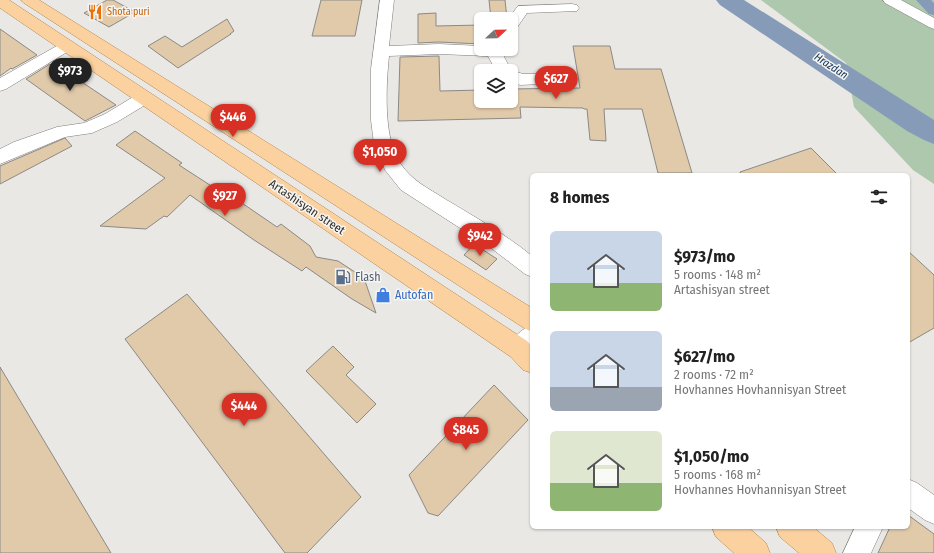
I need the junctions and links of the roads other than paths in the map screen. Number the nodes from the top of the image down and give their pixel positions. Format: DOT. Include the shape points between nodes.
graph roads {
  1 [pos="29,0"];
  2 [pos="387,0"];
  3 [pos="890,0"];
  4 [pos="0,1"];
  5 [pos="572,8"];
  6 [pos="518,16"];
  7 [pos="934,24"];
  8 [pos="67,46"];
  9 [pos="105,48"];
  10 [pos="474,50"];
  11 [pos="382,51"];
  12 [pos="87,60"];
  13 [pos="563,78"];
  14 [pos="518,79"];
  15 [pos="0,85"];
  16 [pos="144,98"];
  17 [pos="252,142"];
  18 [pos="0,157"];
  19 [pos="234,158"];
  20 [pos="530,267"];
  21 [pos="530,320"];
  22 [pos="528,349"];
  23 [pos="910,493"];
  24 [pos="934,511"];
  25 [pos="728,529"];
  26 [pos="792,529"];
  27 [pos="869,529"];
  28 [pos="756,553"];
  29 [pos="822,553"];
  30 [pos="857,553"];
  1 -- 9 [label="main road, Artashisyan street"];
  2 -- 11 [label="street"];
  3 -- 7 [label="street"];
  4 -- 8 [label="main road, Artashisyan street"];
  5 -- 6 [label="street" via="523,9"];
  8 -- 12 [label="main road, Artashisyan street"];
  8 -- 15 [label="street"];
  9 -- 12 [label="main road"];
  9 -- 17 [label="main road, Artashisyan street"];
  10 -- 11 [label="street"];
  11 -- 20 [label="street" via="378,116 385,149 394,168 404,182 490,237"];
  12 -- 16 [label="main road, Artashisyan street"];
  13 -- 14 [label="street"];
  16 -- 18 [label="street" via="111,118 86,129 63,131"];
  16 -- 19 [label="main road, Artashisyan street"];
  17 -- 19 [label="main road"];
  17 -- 21 [label="main road, Artashisyan street"];
  19 -- 22 [label="main road, Artashisyan street"];
  23 -- 24 [label="street"];
  25 -- 28 [label="main road"];
  26 -- 29 [label="main road"];
  27 -- 30 [label="street"];
}
